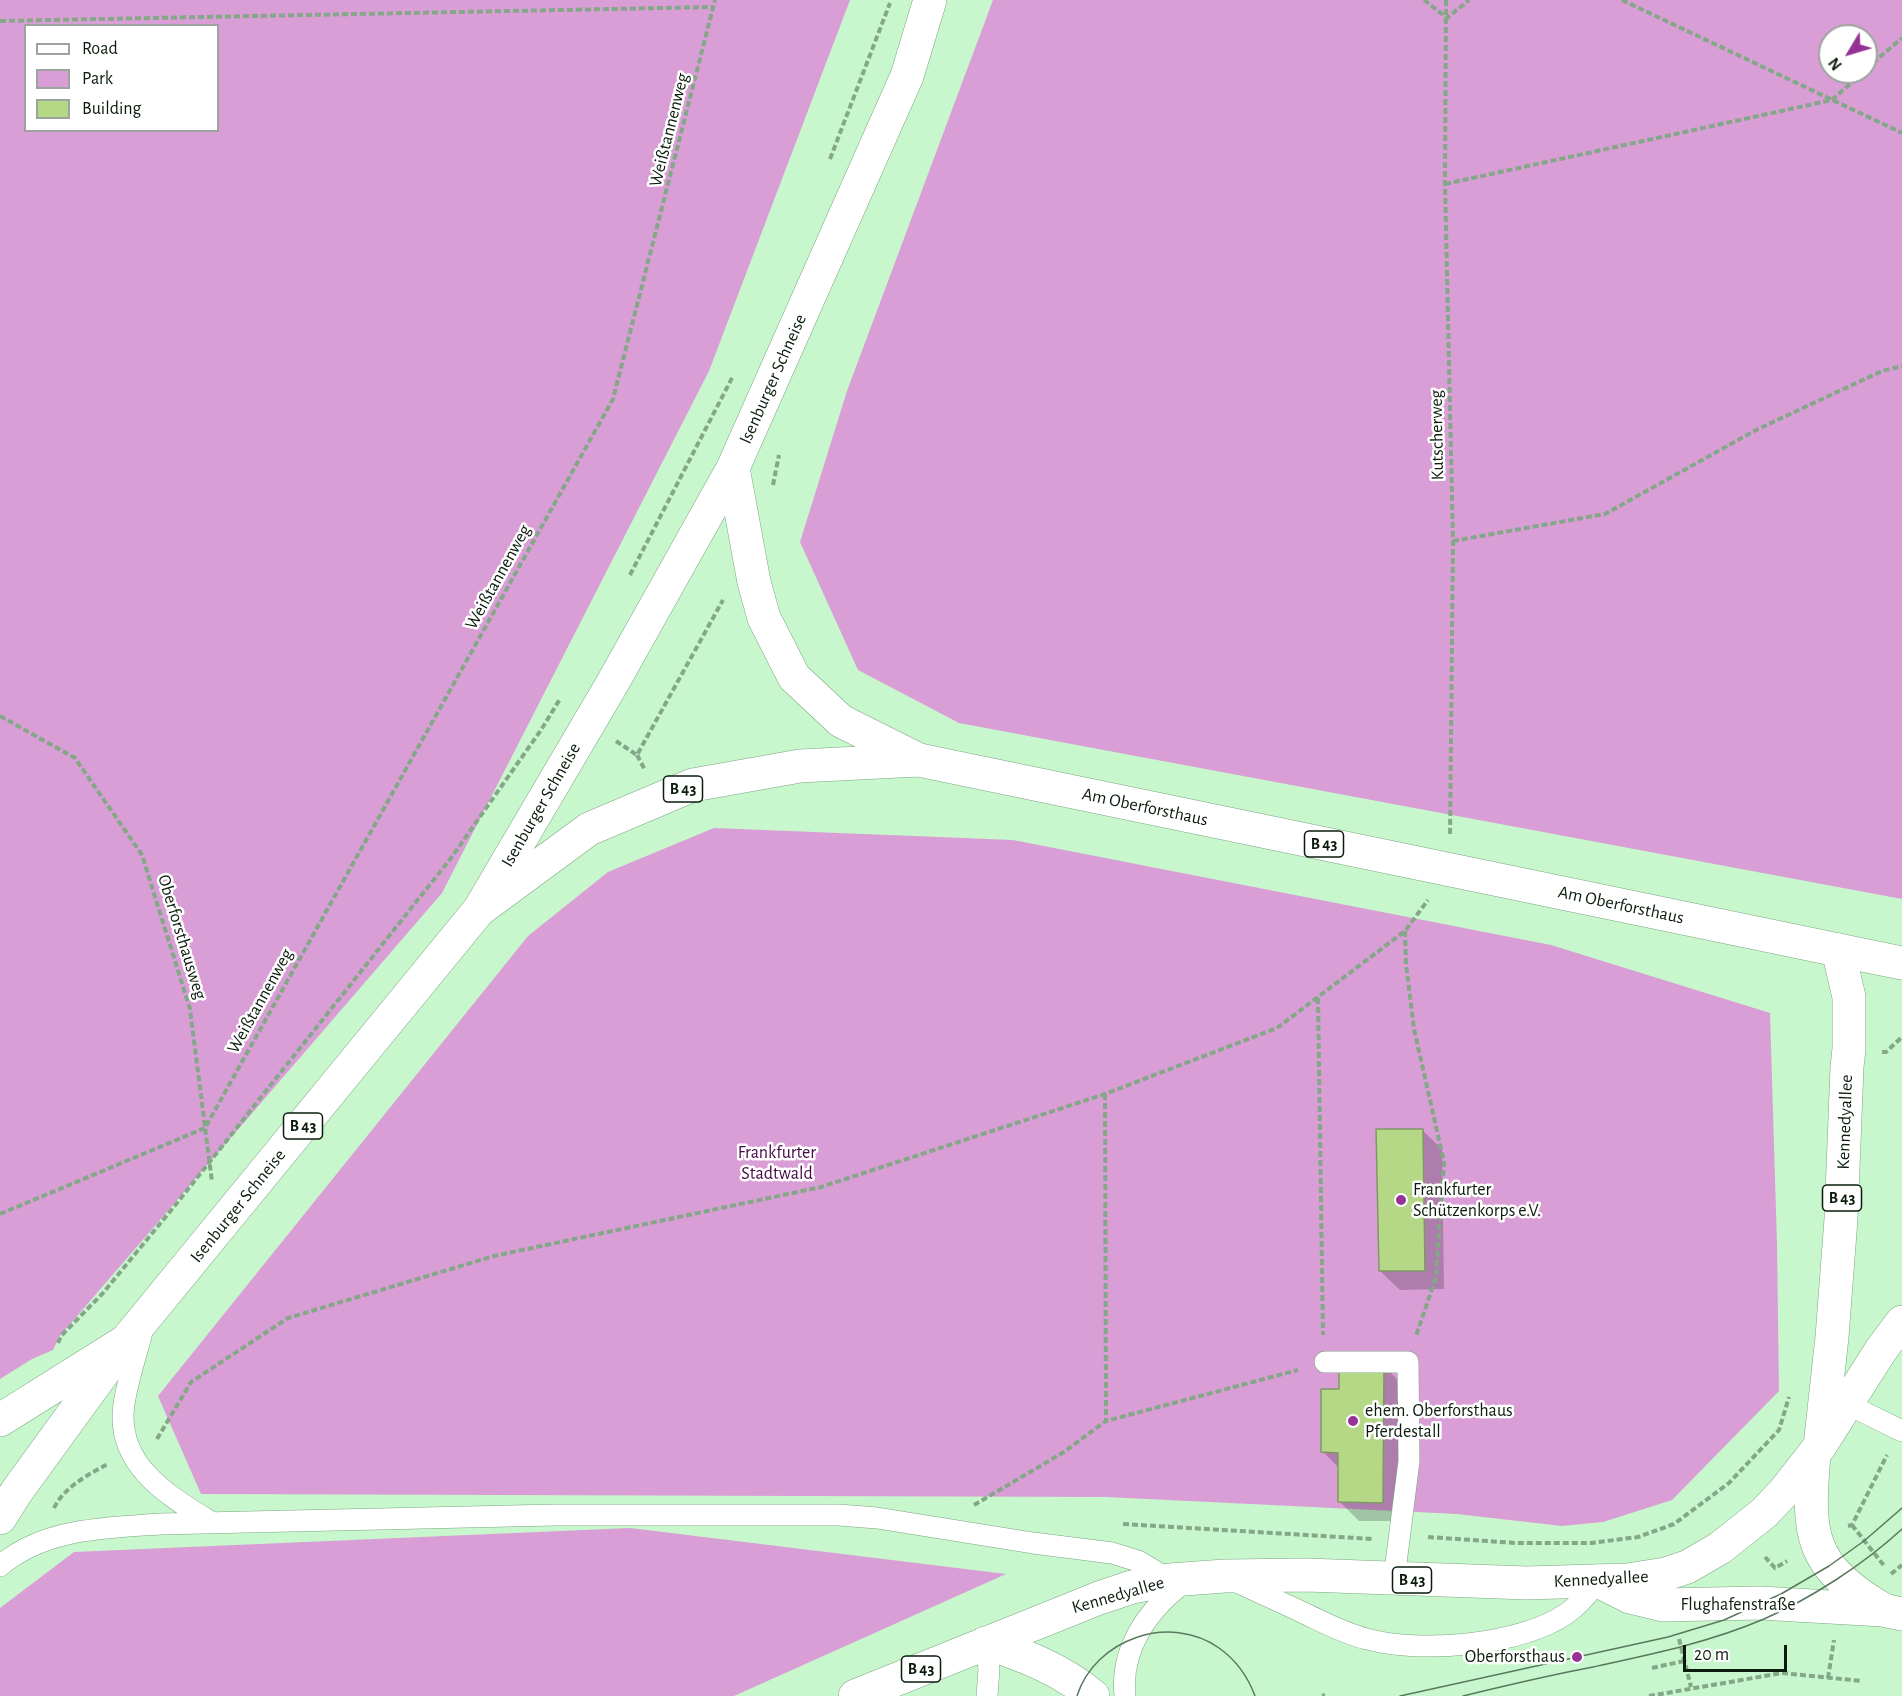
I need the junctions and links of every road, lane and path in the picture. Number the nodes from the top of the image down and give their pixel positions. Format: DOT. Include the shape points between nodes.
graph roads {
  1 [pos="715,0"];
  2 [pos="892,0"];
  3 [pos="930,0"];
  4 [pos="1424,0"];
  5 [pos="1446,0"];
  6 [pos="1469,0"];
  7 [pos="1622,0"];
  8 [pos="714,6"];
  9 [pos="1447,18"];
  10 [pos="0,21"];
  11 [pos="1902,38"];
  12 [pos="1878,59"];
  13 [pos="1850,84"];
  14 [pos="1832,100"];
  15 [pos="1902,133"];
  16 [pos="826,168"];
  17 [pos="1445,184"];
  18 [pos="1902,366"];
  19 [pos="736,369"];
  20 [pos="733,468"];
  21 [pos="1453,541"];
  22 [pos="629,578"];
  23 [pos="754,582"];
  24 [pos="563,694"];
  25 [pos="558,703"];
  26 [pos="0,716"];
  27 [pos="589,723"];
  28 [pos="920,760"];
  29 [pos="1450,870"];
  30 [pos="480,909"];
  31 [pos="1406,931"];
  32 [pos="1838,950"];
  33 [pos="1902,963"];
  34 [pos="1318,997"];
  35 [pos="1105,1094"];
  36 [pos="205,1128"];
  37 [pos="209,1163"];
  38 [pos="0,1214"];
  39 [pos="218,1231"];
  40 [pos="1902,1322"];
  41 [pos="136,1330"];
  42 [pos="54,1351"];
  43 [pos="1325,1362"];
  44 [pos="1408,1362"];
  45 [pos="1847,1404"];
  46 [pos="0,1420"];
  47 [pos="1106,1421"];
  48 [pos="1900,1431"];
  49 [pos="159,1438"];
  50 [pos="1817,1450"];
  51 [pos="85,1476"];
  52 [pos="1729,1483"];
  53 [pos="1711,1497"];
  54 [pos="1716,1502"];
  55 [pos="978,1510"];
  56 [pos="0,1518"];
  57 [pos="211,1522"];
  58 [pos="1116,1524"];
  59 [pos="58,1536"];
  60 [pos="1399,1540"];
  61 [pos="1765,1557"];
  62 [pos="1791,1559"];
  63 [pos="1877,1559"];
  64 [pos="1902,1565"];
  65 [pos="0,1566"];
  66 [pos="1891,1574"];
  67 [pos="1225,1576"];
  68 [pos="1181,1579"];
  69 [pos="1394,1579"];
  70 [pos="1598,1581"];
  71 [pos="1893,1612"];
  72 [pos="1836,1631"];
  73 [pos="1678,1634"];
  74 [pos="986,1643"];
  75 [pos="1684,1661"];
  76 [pos="1652,1668"];
  77 [pos="1828,1678"];
  78 [pos="1862,1681"];
  79 [pos="1691,1687"];
  80 [pos="855,1696"];
  81 [pos="987,1696"];
  82 [pos="1093,1696"];
  83 [pos="1125,1696"];
  84 [pos="1649,1696"];
  1 -- 8 [label="path, Weißtannenweg"];
  2 -- 16 [label="path"];
  3 -- 20 [label="main road, Isenburger Schneise" via="907,76"];
  4 -- 9 [label="path"];
  5 -- 9 [label="path, Kutscherweg"];
  6 -- 9 [label="path"];
  7 -- 14 [label="path"];
  8 -- 10 [label="path"];
  8 -- 36 [label="path, Weißtannenweg" via="613,399"];
  9 -- 17 [label="path, Kutscherweg"];
  11 -- 12 [label="path"];
  13 -- 14 [label="path"];
  14 -- 15 [label="path"];
  14 -- 17 [label="path"];
  17 -- 21 [label="path, Kutscherweg"];
  18 -- 21 [label="path" via="1882,371 1756,430 1605,514"];
  19 -- 22 [label="path"];
  20 -- 23 [label="main road"];
  20 -- 27 [label="main road, Isenburger Schneise"];
  21 -- 29 [label="path, Kutscherweg"];
  23 -- 27 [label="path" via="729,590 637,755"];
  23 -- 28 [label="main road" via="764,618 794,677 841,722"];
  24 -- 25 [label="path"];
  25 -- 27 [label="path"];
  25 -- 37 [label="path" via="451,858"];
  26 -- 36 [label="path, Oberforsthausweg" via="75,758 142,855 190,1009"];
  27 -- 30 [label="main road, Isenburger Schneise"];
  28 -- 29 [label="main road, Am Oberforsthaus / B 43"];
  28 -- 30 [label="main road, Am Oberforsthaus / B 43" via="800,766 693,785 589,829"];
  29 -- 31 [label="path"];
  29 -- 32 [label="main road, Am Oberforsthaus / B 43"];
  30 -- 39 [label="main road, Isenburger Schneise / B 43"];
  31 -- 34 [label="path"];
  31 -- 44 [label="path" via="1414,1029 1444,1161 1436,1277"];
  32 -- 33 [label="main road, B 43"];
  32 -- 50 [label="main road, Kennedyallee / B 43" via="1849,997 1849,1049 1832,1337"];
  34 -- 35 [label="path" via="1277,1028"];
  34 -- 43 [label="path"];
  35 -- 47 [label="path"];
  35 -- 49 [label="path" via="821,1187 494,1256 288,1318 191,1382"];
  36 -- 37 [label="path, Oberforsthausweg"];
  36 -- 38 [label="path"];
  37 -- 39 [label="path, Oberforsthausweg"];
  37 -- 42 [label="path" via="103,1293 61,1336"];
  39 -- 41 [label="main road, Isenburger Schneise / B 43"];
  40 -- 45 [label="main road, B 43"];
  41 -- 46 [label="main road"];
  41 -- 56 [label="main road, Isenburger Schneise / B 43"];
  41 -- 57 [label="lane" via="124,1405 128,1443 151,1480 177,1502"];
  43 -- 44 [label="lane"];
  43 -- 47 [label="path"];
  44 -- 60 [label="lane" via="1409,1461"];
  45 -- 48 [label="lane"];
  45 -- 50 [label="main road, B 43"];
  47 -- 55 [label="path" via="1064,1452 967,1509"];
  48 -- 63 [label="path" via="1852,1525"];
  50 -- 70 [label="main road, Kennedyallee / B 43" via="1764,1513 1704,1558 1665,1574"];
  50 -- 71 [label="main road, Flughafenstraße" via="1810,1498 1811,1522 1820,1551 1843,1583"];
  51 -- 59 [label="path" via="52,1512"];
  52 -- 53 [label="path"];
  53 -- 54 [label="path"];
  53 -- 60 [label="path" via="1674,1524 1638,1537 1591,1543 1516,1544 1427,1537"];
  57 -- 59 [label="lane" via="99,1528"];
  57 -- 68 [label="lane" via="555,1515 839,1515 1112,1553"];
  58 -- 60 [label="path"];
  59 -- 65 [label="lane"];
  60 -- 69 [label="lane"];
  61 -- 62 [label="path" via="1775,1568"];
  64 -- 66 [label="path"];
  67 -- 68 [label="main road, Kennedyallee / B 43"];
  67 -- 69 [label="main road, Kennedyallee / B 43"];
  67 -- 70 [label="lane" via="1364,1639 1422,1646 1492,1640 1542,1627 1582,1601"];
  68 -- 74 [label="main road, Kennedyallee / B 43" via="1132,1587"];
  68 -- 83 [label="lane" via="1140,1630 1126,1664"];
  69 -- 70 [label="main road, Kennedyallee / B 43"];
  70 -- 71 [label="main road, Flughafenstraße" via="1630,1597 1663,1605 1760,1604"];
  72 -- 77 [label="path"];
  73 -- 75 [label="path"];
  74 -- 80 [label="main road, Kennedyallee / B 43"];
  74 -- 81 [label="lane"];
  74 -- 82 [label="main road" via="1047,1666"];
  75 -- 76 [label="path"];
  75 -- 79 [label="path"];
  77 -- 78 [label="path"];
  77 -- 79 [label="path" via="1782,1673"];
  79 -- 84 [label="path"];
}
